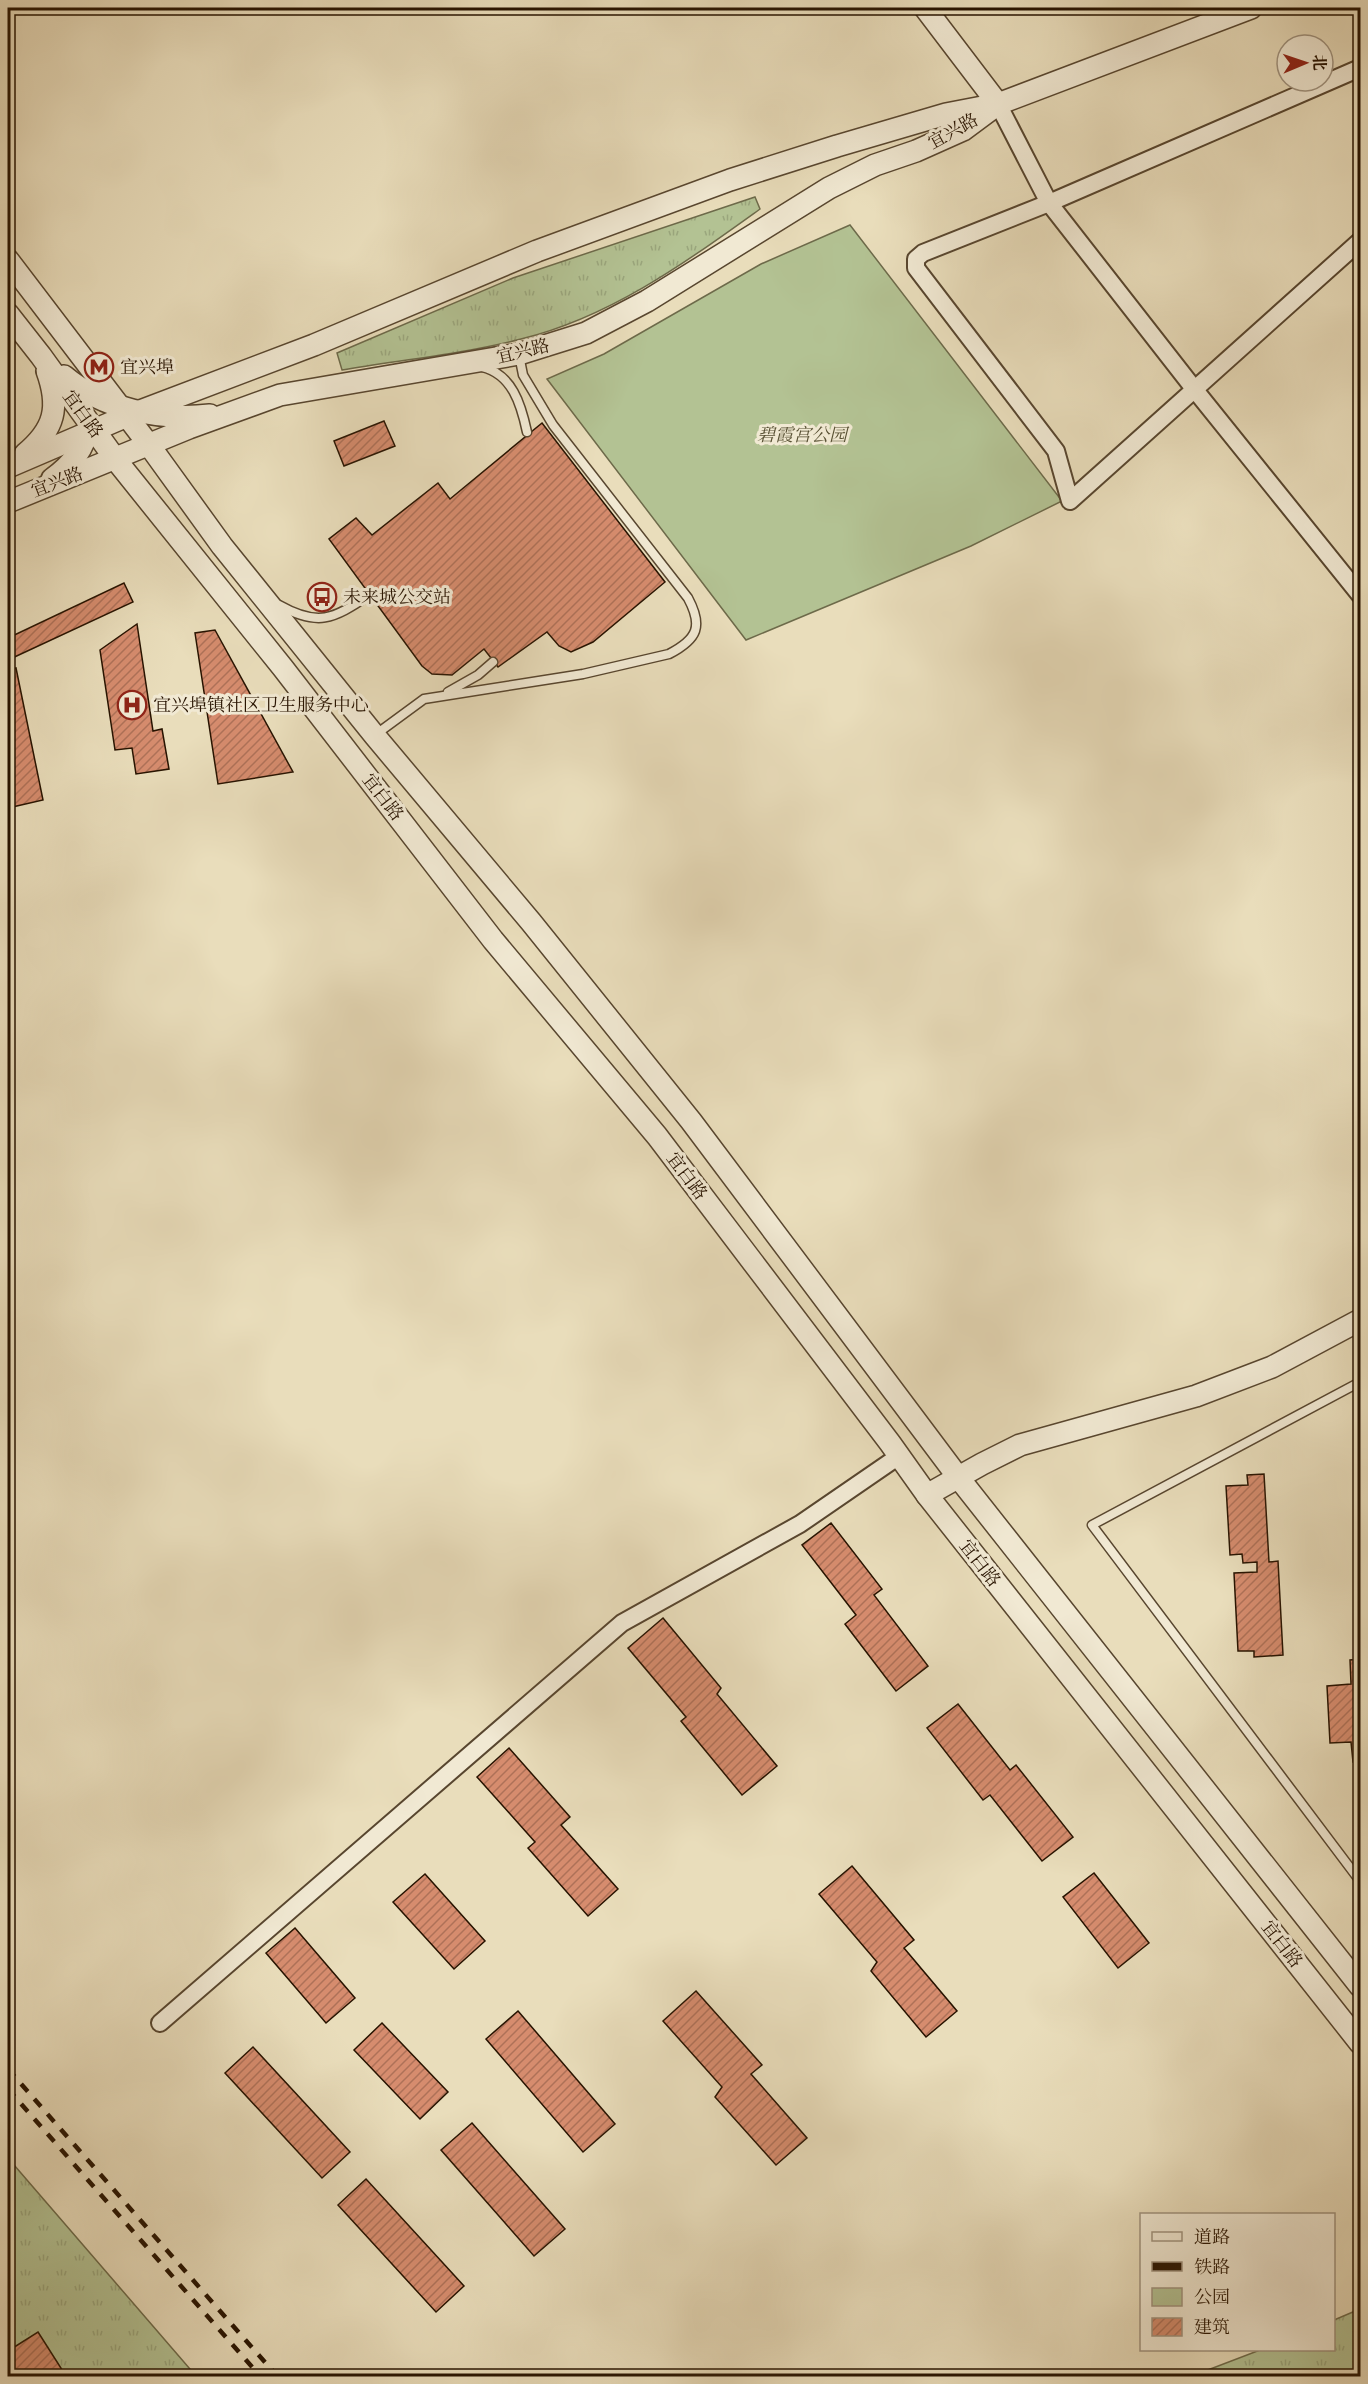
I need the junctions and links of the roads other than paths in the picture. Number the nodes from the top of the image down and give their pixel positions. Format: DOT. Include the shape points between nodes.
graph roads {
  1 [pos="925,8"];
  2 [pos="1251,8"];
  3 [pos="1360,68"];
  4 [pos="998,104"];
  5 [pos="1049,203"];
  6 [pos="1360,241"];
  7 [pos="8,260"];
  8 [pos="8,314"];
  9 [pos="66,336"];
  10 [pos="519,354"];
  11 [pos="41,356"];
  12 [pos="460,364"];
  13 [pos="1195,390"];
  14 [pos="88,394"];
  15 [pos="129,412"];
  16 [pos="230,413"];
  17 [pos="91,428"];
  18 [pos="527,432"];
  19 [pos="149,445"];
  20 [pos="116,459"];
  21 [pos="10,466"];
  22 [pos="29,494"];
  23 [pos="8,502"];
  24 [pos="1360,595"];
  25 [pos="263,596"];
  26 [pos="368,596"];
  27 [pos="493,662"];
  28 [pos="443,695"];
  29 [pos="375,736"];
  30 [pos="1360,1320"];
  31 [pos="1360,1382"];
  32 [pos="899,1456"];
  33 [pos="958,1477"];
  34 [pos="927,1495"];
  35 [pos="1360,1881"];
  36 [pos="1360,1986"];
  37 [pos="160,2023"];
  38 [pos="1360,2043"];
  1 -- 4 [label="street"];
  2 -- 4 [label="street, 宜兴路"];
  3 -- 5 [label="street"];
  4 -- 5 [label="street"];
  4 -- 10 [label="street, 宜兴路" via="963,130 829,188 616,318 567,341"];
  4 -- 15 [label="street, 宜兴路" via="913,124 730,180 537,251 314,345"];
  5 -- 13 [label="street"];
  5 -- 13 [label="street" via="923,253 916,259 916,268 1056,451 1070,501"];
  6 -- 13 [label="street"];
  7 -- 9 [label="street, 宜白路"];
  8 -- 11 [label="street, 宜白路"];
  9 -- 14 [label="street"];
  9 -- 15 [label="street, 宜白路"];
  10 -- 12 [label="street, 宜兴路"];
  10 -- 28 [label="lane" via="523,375 534,397 688,598 698,623 694,635 669,654 583,674"];
  11 -- 14 [label="street"];
  11 -- 17 [label="street, 宜白路"];
  11 -- 21 [label="street" via="54,396 51,424 43,438"];
  12 -- 16 [label="street, 宜兴路" via="280,395"];
  12 -- 18 [label="lane" via="489,369 507,381"];
  13 -- 24 [label="street"];
  14 -- 15 [label="street"];
  14 -- 17 [label="street"];
  15 -- 16 [label="street" via="185,416"];
  15 -- 17 [label="street, 宜兴路"];
  15 -- 19 [label="street, 宜白路"];
  16 -- 19 [label="street, 宜兴路"];
  17 -- 20 [label="street, 宜白路"];
  17 -- 21 [label="street, 宜兴路"];
  17 -- 22 [label="street" via="74,461"];
  19 -- 20 [label="street, 宜兴路"];
  19 -- 25 [label="street, 宜白路"];
  20 -- 22 [label="street, 宜兴路"];
  20 -- 32 [label="street, 宜白路" via="494,940 657,1136"];
  22 -- 23 [label="street, 宜兴路"];
  25 -- 26 [label="lane" via="294,614 319,618 333,616"];
  25 -- 29 [label="street, 宜白路"];
  27 -- 28 [label="lane"];
  28 -- 29 [label="lane" via="424,699"];
  29 -- 33 [label="street, 宜白路" via="691,1121"];
  30 -- 33 [label="street" via="1262,1371 1196,1396 1020,1445"];
  31 -- 35 [label="lane" via="1092,1525"];
  32 -- 34 [label="street, 宜白路"];
  32 -- 37 [label="street" via="800,1524 622,1623"];
  33 -- 34 [label="street"];
  33 -- 36 [label="street, 宜白路"];
  34 -- 38 [label="street, 宜白路"];
}
